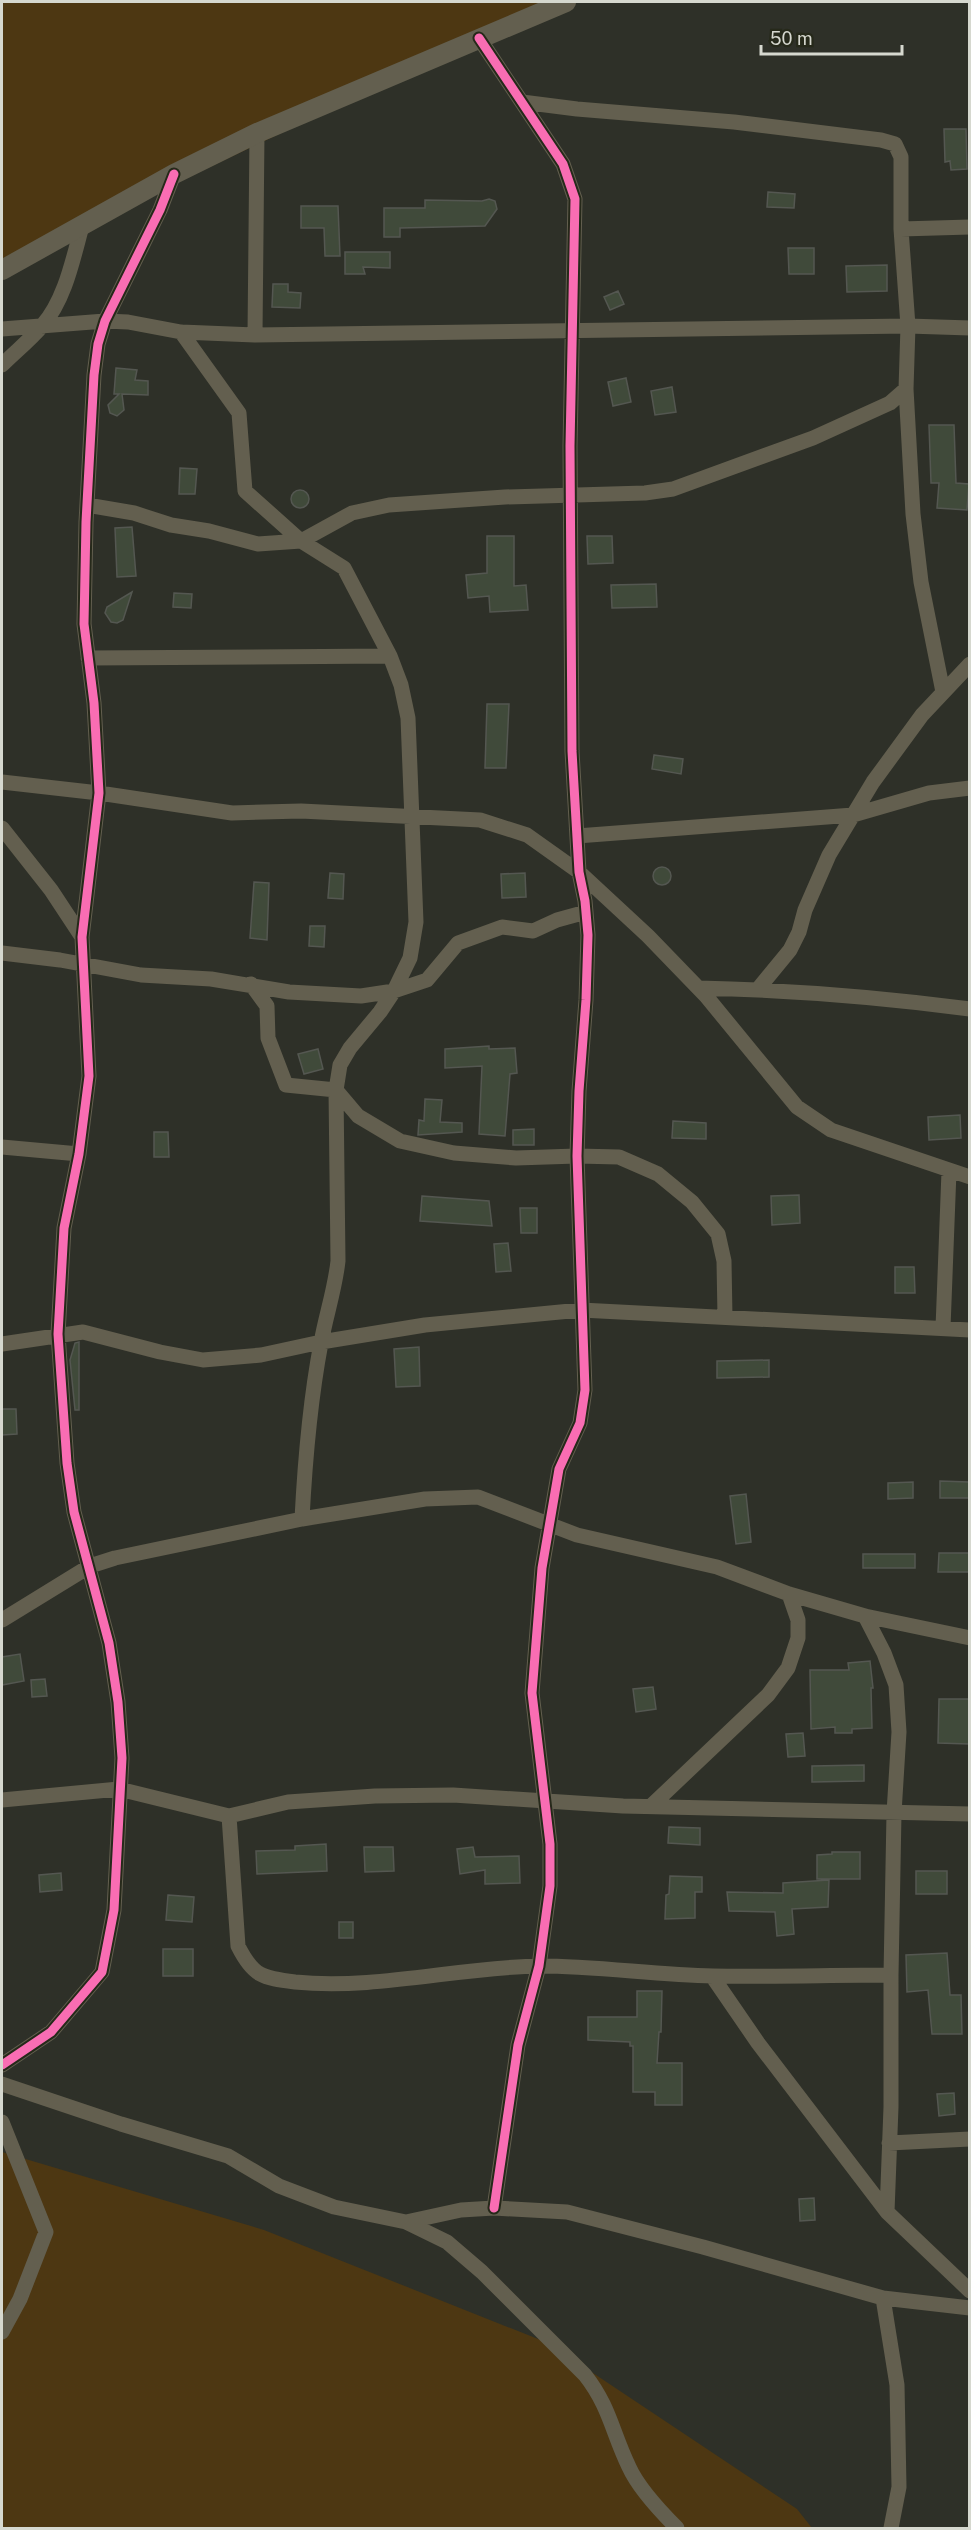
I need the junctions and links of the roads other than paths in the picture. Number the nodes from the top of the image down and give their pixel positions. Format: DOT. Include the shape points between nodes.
graph roads {
  1 [pos="566,2"];
  2 [pos="478,38"];
  3 [pos="522,102"];
  4 [pos="257,133"];
  5 [pos="174,174"];
  6 [pos="82,226"];
  7 [pos="969,227"];
  8 [pos="901,229"];
  9 [pos="2,270"];
  10 [pos="105,321"];
  11 [pos="43,325"];
  12 [pos="908,326"];
  13 [pos="2,328"];
  14 [pos="969,328"];
  15 [pos="572,330"];
  16 [pos="181,332"];
  17 [pos="255,335"];
  18 [pos="2,365"];
  19 [pos="906,389"];
  20 [pos="570,496"];
  21 [pos="87,505"];
  22 [pos="301,541"];
  23 [pos="390,656"];
  24 [pos="88,658"];
  25 [pos="969,664"];
  26 [pos="943,692"];
  27 [pos="2,782"];
  28 [pos="969,788"];
  29 [pos="99,793"];
  30 [pos="853,815"];
  31 [pos="410,818"];
  32 [pos="2,828"];
  33 [pos="577,836"];
  34 [pos="579,872"];
  35 [pos="586,912"];
  36 [pos="82,937"];
  37 [pos="2,953"];
  38 [pos="83,966"];
  39 [pos="251,984"];
  40 [pos="699,988"];
  41 [pos="758,989"];
  42 [pos="394,991"];
  43 [pos="969,1009"];
  44 [pos="336,1090"];
  45 [pos="2,1147"];
  46 [pos="79,1154"];
  47 [pos="577,1156"];
  48 [pos="950,1171"];
  49 [pos="969,1177"];
  50 [pos="581,1310"];
  51 [pos="725,1317"];
  52 [pos="943,1328"];
  53 [pos="969,1330"];
  54 [pos="58,1334"];
  55 [pos="321,1342"];
  56 [pos="2,1344"];
  57 [pos="302,1519"];
  58 [pos="548,1524"];
  59 [pos="90,1566"];
  60 [pos="789,1594"];
  61 [pos="865,1617"];
  62 [pos="2,1620"];
  63 [pos="969,1638"];
  64 [pos="119,1790"];
  65 [pos="2,1800"];
  66 [pos="544,1802"];
  67 [pos="651,1806"];
  68 [pos="894,1813"];
  69 [pos="969,1814"];
  70 [pos="229,1816"];
  71 [pos="539,1966"];
  72 [pos="891,1975"];
  73 [pos="712,1976"];
  74 [pos="2,2065"];
  75 [pos="2,2084"];
  76 [pos="2,2122"];
  77 [pos="969,2139"];
  78 [pos="889,2143"];
  79 [pos="494,2208"];
  80 [pos="887,2212"];
  81 [pos="406,2222"];
  82 [pos="969,2291"];
  83 [pos="882,2298"];
  84 [pos="969,2308"];
  85 [pos="2,2332"];
  86 [pos="678,2529"];
  87 [pos="891,2529"];
  1 -- 2 [label="street"];
  2 -- 3 [label="street"];
  2 -- 4 [label="street"];
  3 -- 8 [label="street" via="734,122 895,144 901,158"];
  3 -- 15 [label="street" via="563,164 575,199"];
  4 -- 5 [label="street"];
  4 -- 17 [label="street"];
  5 -- 6 [label="street"];
  5 -- 10 [label="street"];
  6 -- 9 [label="street"];
  6 -- 11 [label="street" via="54,310"];
  7 -- 8 [label="street"];
  8 -- 12 [label="street"];
  10 -- 11 [label="street"];
  10 -- 16 [label="street"];
  10 -- 21 [label="street" via="94,375"];
  11 -- 13 [label="street"];
  11 -- 18 [label="street"];
  12 -- 14 [label="street"];
  12 -- 15 [label="street"];
  12 -- 19 [label="street"];
  15 -- 17 [label="street"];
  15 -- 20 [label="street"];
  16 -- 17 [label="street"];
  16 -- 22 [label="street" via="239,413 245,491"];
  19 -- 20 [label="street" via="890,403 860,418 673,489"];
  19 -- 26 [label="street" via="921,582"];
  20 -- 22 [label="street" via="389,505 352,513"];
  20 -- 33 [label="street" via="572,752"];
  21 -- 22 [label="street" via="258,544"];
  21 -- 24 [label="street" via="84,624"];
  22 -- 23 [label="street" via="344,568"];
  23 -- 24 [label="street"];
  23 -- 31 [label="street" via="408,718"];
  24 -- 29 [label="street"];
  25 -- 26 [label="street"];
  26 -- 30 [label="street" via="922,715"];
  27 -- 29 [label="street"];
  28 -- 30 [label="street" via="929,793"];
  29 -- 31 [label="street" via="232,813 301,811"];
  29 -- 36 [label="street"];
  30 -- 33 [label="street"];
  30 -- 41 [label="street" via="829,855 790,950"];
  31 -- 34 [label="street" via="480,820 518,832"];
  31 -- 42 [label="street" via="416,922 410,958"];
  32 -- 36 [label="street"];
  33 -- 34 [label="street"];
  34 -- 35 [label="street"];
  34 -- 40 [label="street"];
  35 -- 42 [label="street" via="533,931 502,927 458,943 427,980"];
  35 -- 47 [label="street" via="586,1000"];
  36 -- 38 [label="street"];
  37 -- 38 [label="street"];
  38 -- 39 [label="street"];
  38 -- 46 [label="street" via="89,1076"];
  39 -- 42 [label="street" via="336,996"];
  39 -- 44 [label="street" via="267,1006 268,1038 286,1085"];
  40 -- 41 [label="street"];
  40 -- 48 [label="street" via="797,1107 831,1130"];
  41 -- 43 [label="street" via="878,997"];
  42 -- 44 [label="street" via="340,1065"];
  44 -- 47 [label="street" via="358,1116 400,1141 465,1154 516,1158"];
  44 -- 55 [label="street" via="338,1261"];
  45 -- 46 [label="street"];
  46 -- 54 [label="street" via="64,1227"];
  47 -- 50 [label="street"];
  47 -- 51 [label="street" via="619,1157 658,1174 692,1202 718,1234 724,1261"];
  48 -- 49 [label="street"];
  48 -- 52 [label="street"];
  50 -- 51 [label="street"];
  50 -- 55 [label="street" via="425,1324"];
  50 -- 58 [label="street" via="585,1390 579,1423 559,1469"];
  51 -- 52 [label="street"];
  52 -- 53 [label="street"];
  54 -- 55 [label="street" via="83,1332 203,1360 261,1355"];
  54 -- 56 [label="street"];
  54 -- 59 [label="street" via="67,1463 74,1512"];
  55 -- 57 [label="street"];
  57 -- 58 [label="street" via="424,1500 478,1497"];
  57 -- 59 [label="street"];
  58 -- 60 [label="street" via="598,1541 717,1567"];
  58 -- 66 [label="street" via="532,1693"];
  59 -- 62 [label="street"];
  59 -- 64 [label="street" via="109,1643 118,1702 122,1758"];
  60 -- 61 [label="street"];
  60 -- 67 [label="street" via="798,1620 798,1638 788,1668 768,1695"];
  61 -- 63 [label="street"];
  61 -- 68 [label="street" via="896,1685 899,1732"];
  64 -- 65 [label="street"];
  64 -- 70 [label="street"];
  64 -- 74 [label="street" via="114,1910 102,1972 51,2032"];
  66 -- 67 [label="street"];
  66 -- 70 [label="street" via="453,1795 375,1796 288,1802"];
  66 -- 71 [label="street" via="550,1886"];
  67 -- 68 [label="street"];
  68 -- 69 [label="street"];
  68 -- 72 [label="street"];
  70 -- 71 [label="street" via="238,1946 257,1974 294,1982 343,1983"];
  71 -- 73 [label="street"];
  71 -- 79 [label="street" via="518,2045"];
  72 -- 73 [label="street"];
  72 -- 78 [label="street"];
  73 -- 80 [label="street"];
  75 -- 81 [label="street" via="228,2156 279,2186 334,2207"];
  76 -- 85 [label="street" via="46,2232 20,2299"];
  77 -- 78 [label="street"];
  78 -- 80 [label="street"];
  79 -- 81 [label="street" via="461,2210"];
  79 -- 83 [label="street" via="567,2212"];
  80 -- 82 [label="street"];
  81 -- 86 [label="street" via="447,2242 585,2375 600,2394 630,2470"];
  83 -- 84 [label="street"];
  83 -- 87 [label="street" via="897,2385 899,2487"];
}
